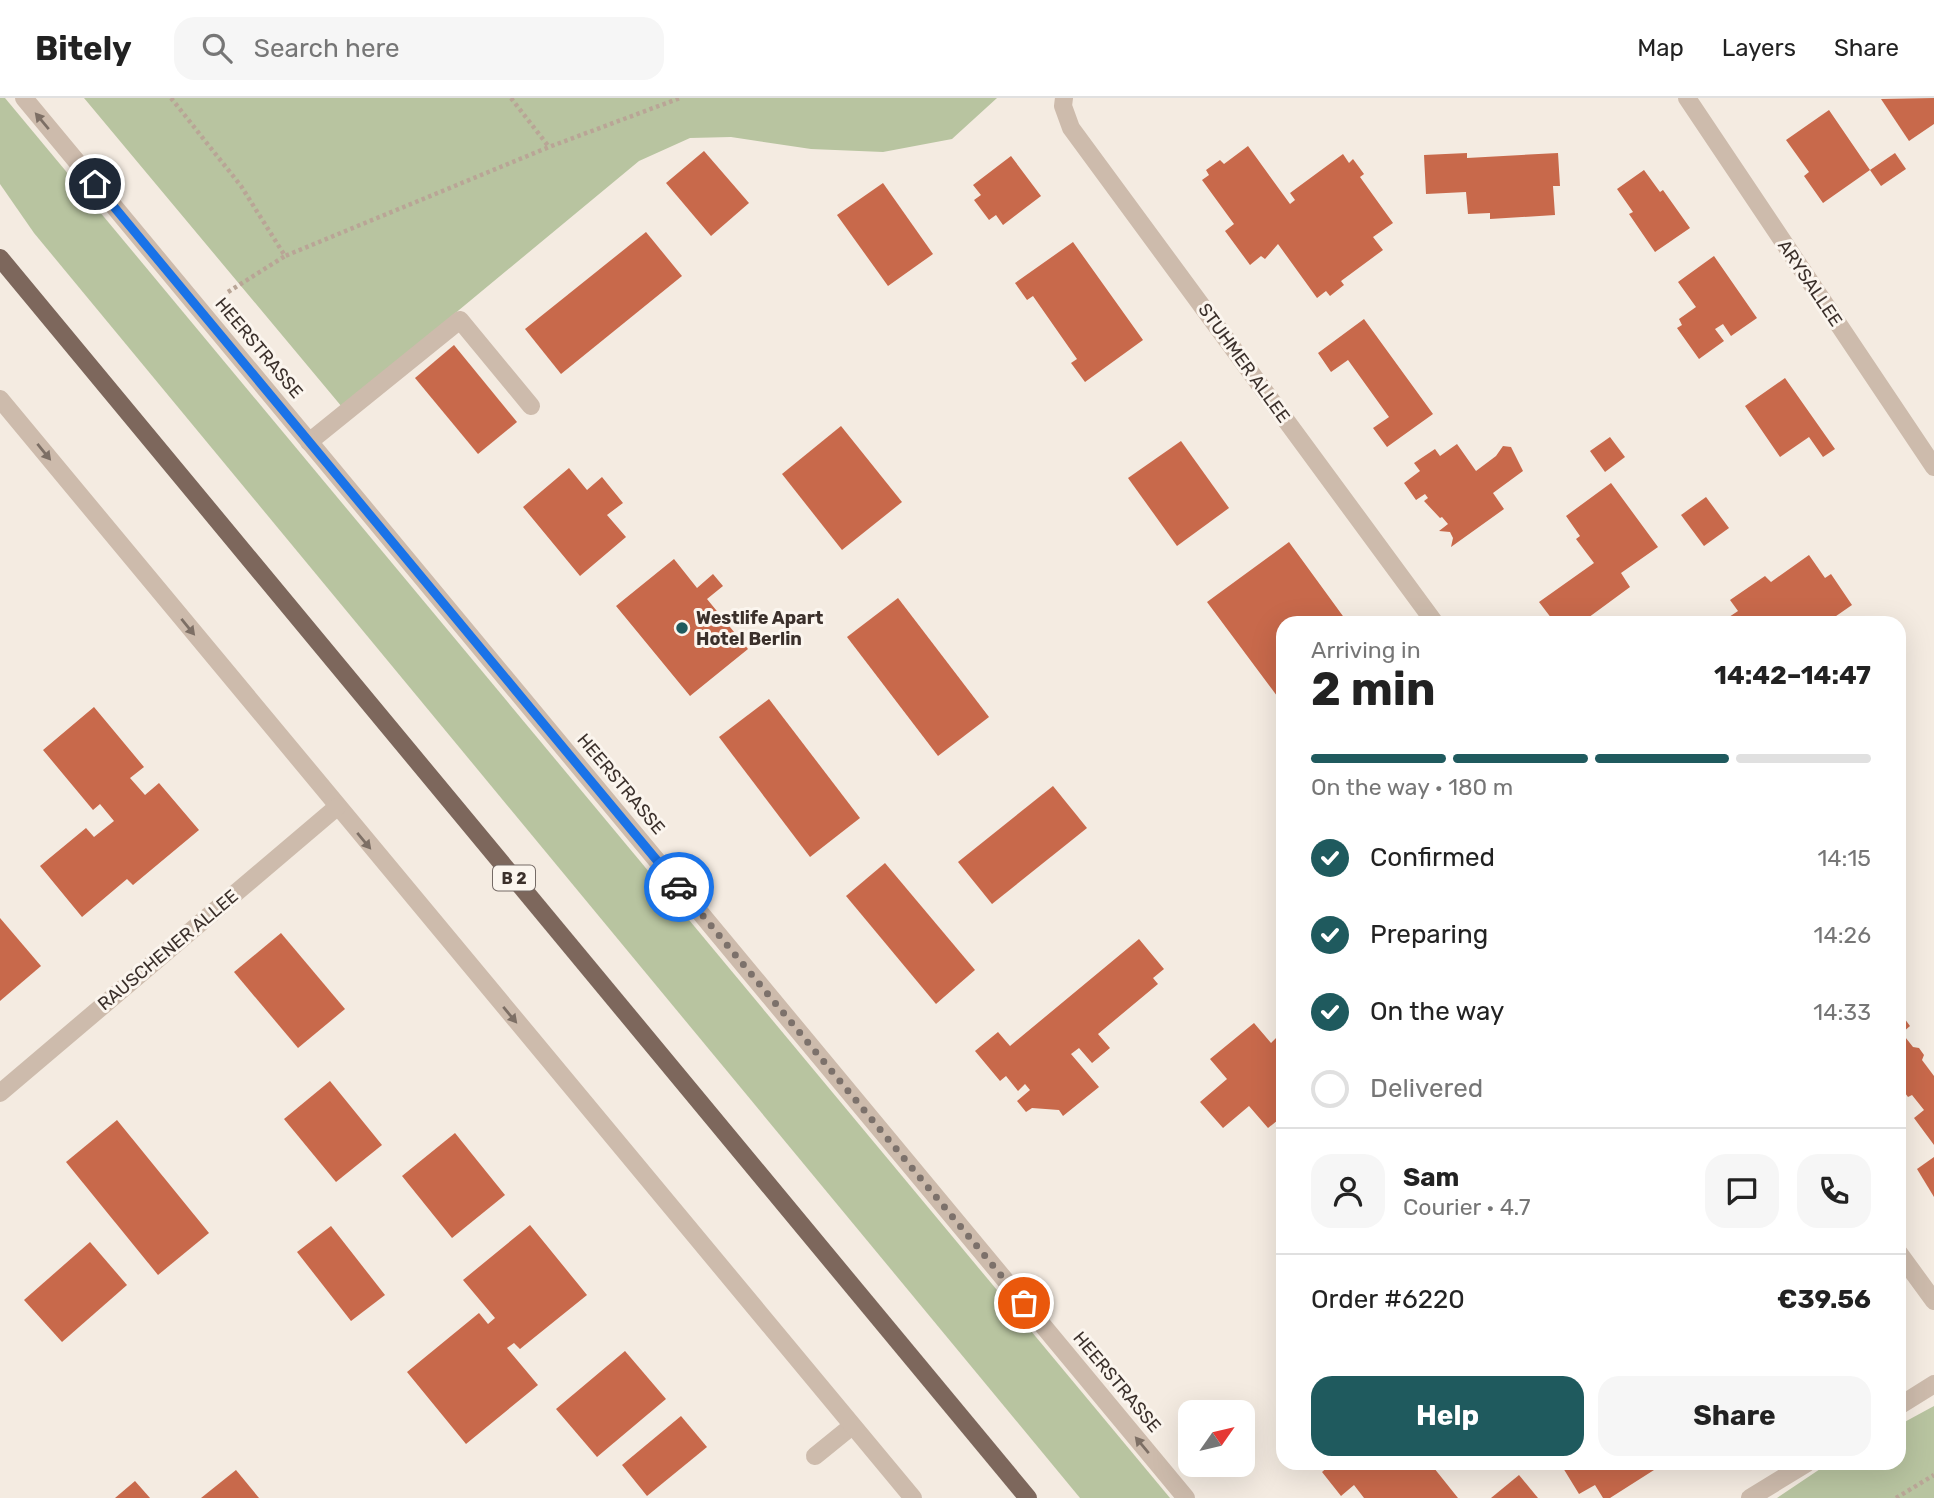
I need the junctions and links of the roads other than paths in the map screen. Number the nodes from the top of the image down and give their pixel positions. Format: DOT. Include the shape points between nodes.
graph roads {
  1 [pos="24,98"];
  2 [pos="1064,98"];
  3 [pos="1687,98"];
  4 [pos="0,258"];
  5 [pos="0,399"];
  6 [pos="531,406"];
  7 [pos="309,442"];
  8 [pos="1934,467"];
  9 [pos="1430,616"];
  10 [pos="337,807"];
  11 [pos="0,1093"];
  12 [pos="1906,1263"];
  13 [pos="1934,1301"];
  14 [pos="1934,1384"];
  15 [pos="1906,1402"];
  16 [pos="852,1426"];
  17 [pos="815,1456"];
  18 [pos="1796,1470"];
  19 [pos="913,1498"];
  20 [pos="1028,1498"];
  21 [pos="1186,1498"];
  22 [pos="1750,1498"];
  7 -- 1 [label="street, HEERSTRASSE, one-way"];
  2 -- 9 [label="street, STUHMER ALLEE" via="1071,128"];
  3 -- 8 [label="street, ARYSALLEE"];
  4 -- 20 [label="main road, B 2"];
  5 -- 10 [label="street, one-way"];
  6 -- 7 [label="street" via="460,320"];
  21 -- 7 [label="street, HEERSTRASSE, one-way"];
  10 -- 11 [label="street, RAUSCHENER ALLEE"];
  10 -- 16 [label="street, one-way"];
  12 -- 13 [label="street"];
  14 -- 15 [label="street"];
  16 -- 17 [label="street"];
  16 -- 19 [label="street"];
  18 -- 22 [label="street"];
}
